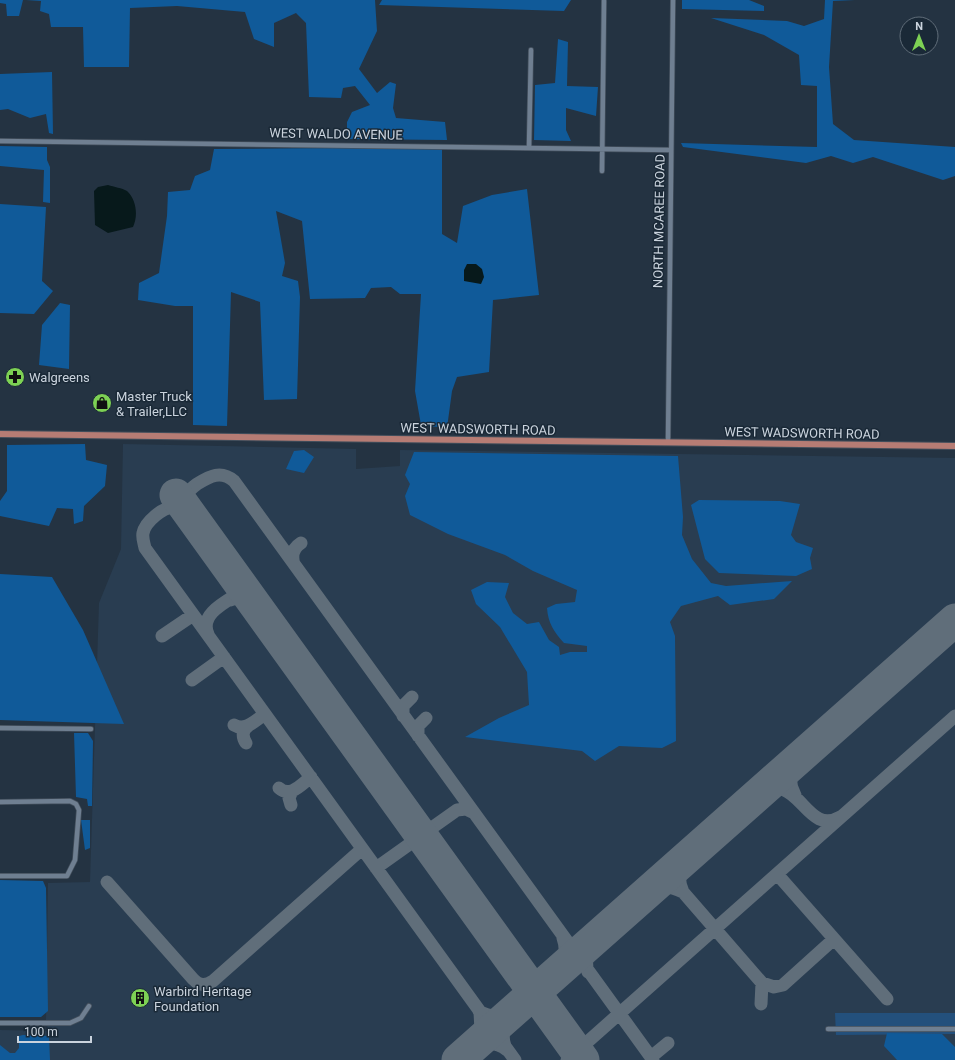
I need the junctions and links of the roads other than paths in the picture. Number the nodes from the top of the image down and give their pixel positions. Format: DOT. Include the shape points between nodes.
graph roads {
  1 [pos="673,0"];
  2 [pos="604,2"];
  3 [pos="530,50"];
  4 [pos="0,141"];
  5 [pos="529,148"];
  6 [pos="603,149"];
  7 [pos="671,150"];
  8 [pos="602,171"];
  9 [pos="0,434"];
  10 [pos="668,442"];
  11 [pos="955,446"];
  12 [pos="0,728"];
  13 [pos="91,729"];
  14 [pos="0,802"];
  15 [pos="0,876"];
  16 [pos="89,1006"];
  17 [pos="0,1023"];
  18 [pos="828,1029"];
  19 [pos="955,1029"];
  1 -- 7 [label="street, NORTH MCAREE ROAD"];
  2 -- 6 [label="street"];
  3 -- 5 [label="street"];
  4 -- 5 [label="street, WEST WALDO AVENUE"];
  5 -- 6 [label="street, WEST WALDO AVENUE"];
  6 -- 7 [label="street, WEST WALDO AVENUE"];
  6 -- 8 [label="street"];
  7 -- 10 [label="street, NORTH MCAREE ROAD"];
  9 -- 10 [label="main road, WEST WADSWORTH ROAD"];
  10 -- 11 [label="main road, WEST WADSWORTH ROAD"];
  12 -- 13 [label="street"];
  14 -- 15 [label="street" via="70,801 76,804 79,810 75,860 67,876"];
  16 -- 17 [label="street" via="81,1018 70,1024"];
  18 -- 19 [label="street"];
}
